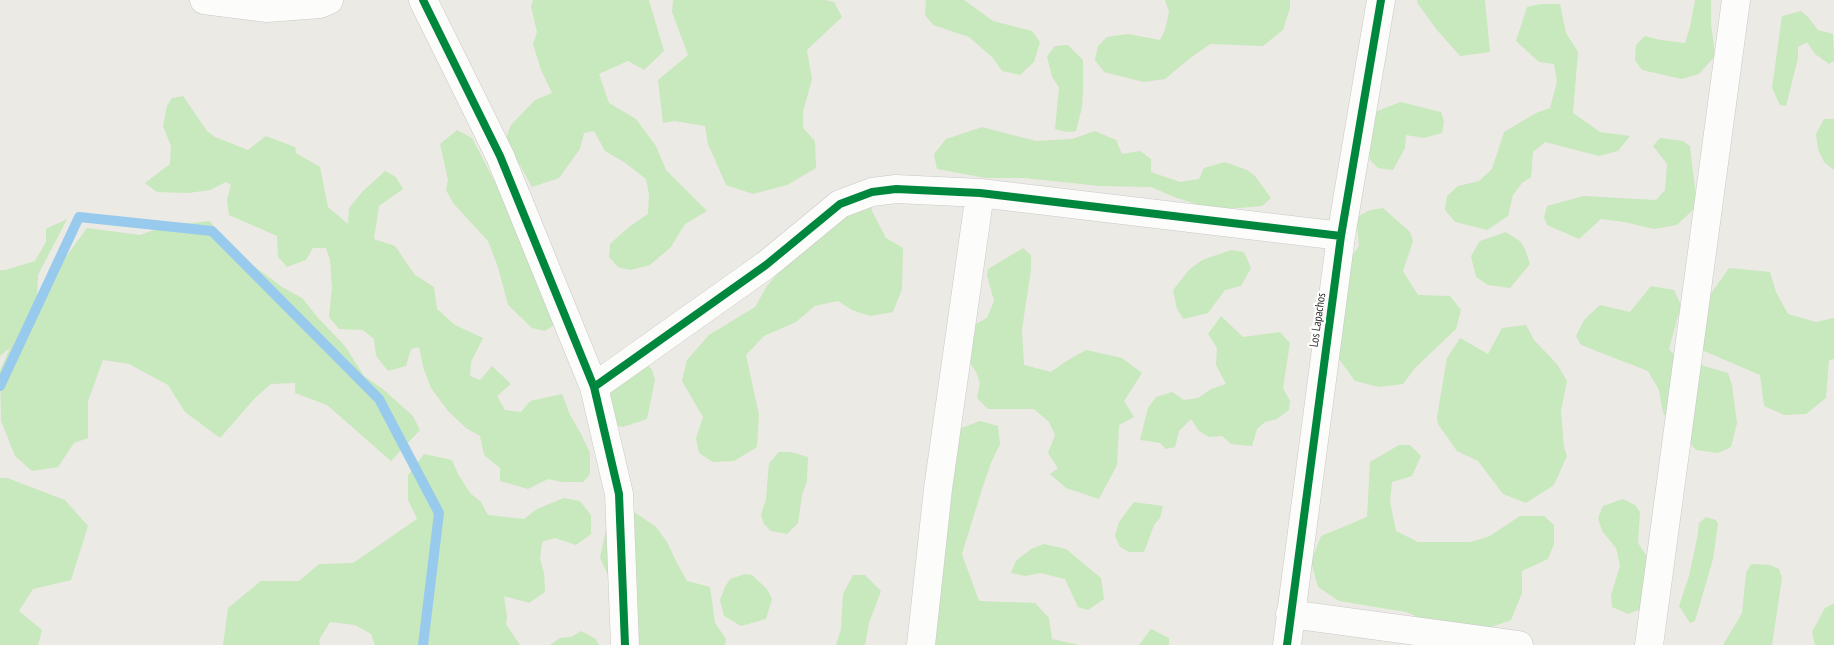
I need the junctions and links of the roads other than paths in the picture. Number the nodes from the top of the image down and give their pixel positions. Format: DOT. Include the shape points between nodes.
graph roads {
  1 [pos="211,0"];
  2 [pos="329,0"];
  3 [pos="423,0"];
  4 [pos="1381,0"];
  5 [pos="1736,0"];
  6 [pos="980,193"];
  7 [pos="1340,236"];
  8 [pos="594,387"];
  9 [pos="1290,614"];
  10 [pos="625,645"];
  11 [pos="921,645"];
  12 [pos="1286,645"];
  13 [pos="1519,645"];
  14 [pos="1649,645"];
  1 -- 2 [label="street" via="267,8 320,4"];
  3 -- 8 [label="street" via="500,156"];
  4 -- 7 [label="street, Los Lapachos"];
  5 -- 14 [label="street"];
  6 -- 7 [label="street"];
  6 -- 8 [label="street" via="896,189 872,192 840,204 766,265"];
  6 -- 11 [label="street" via="938,488"];
  7 -- 9 [label="street, Los Lapachos"];
  8 -- 10 [label="street" via="619,494"];
  9 -- 12 [label="street, Los Lapachos"];
  9 -- 13 [label="street"];
}
